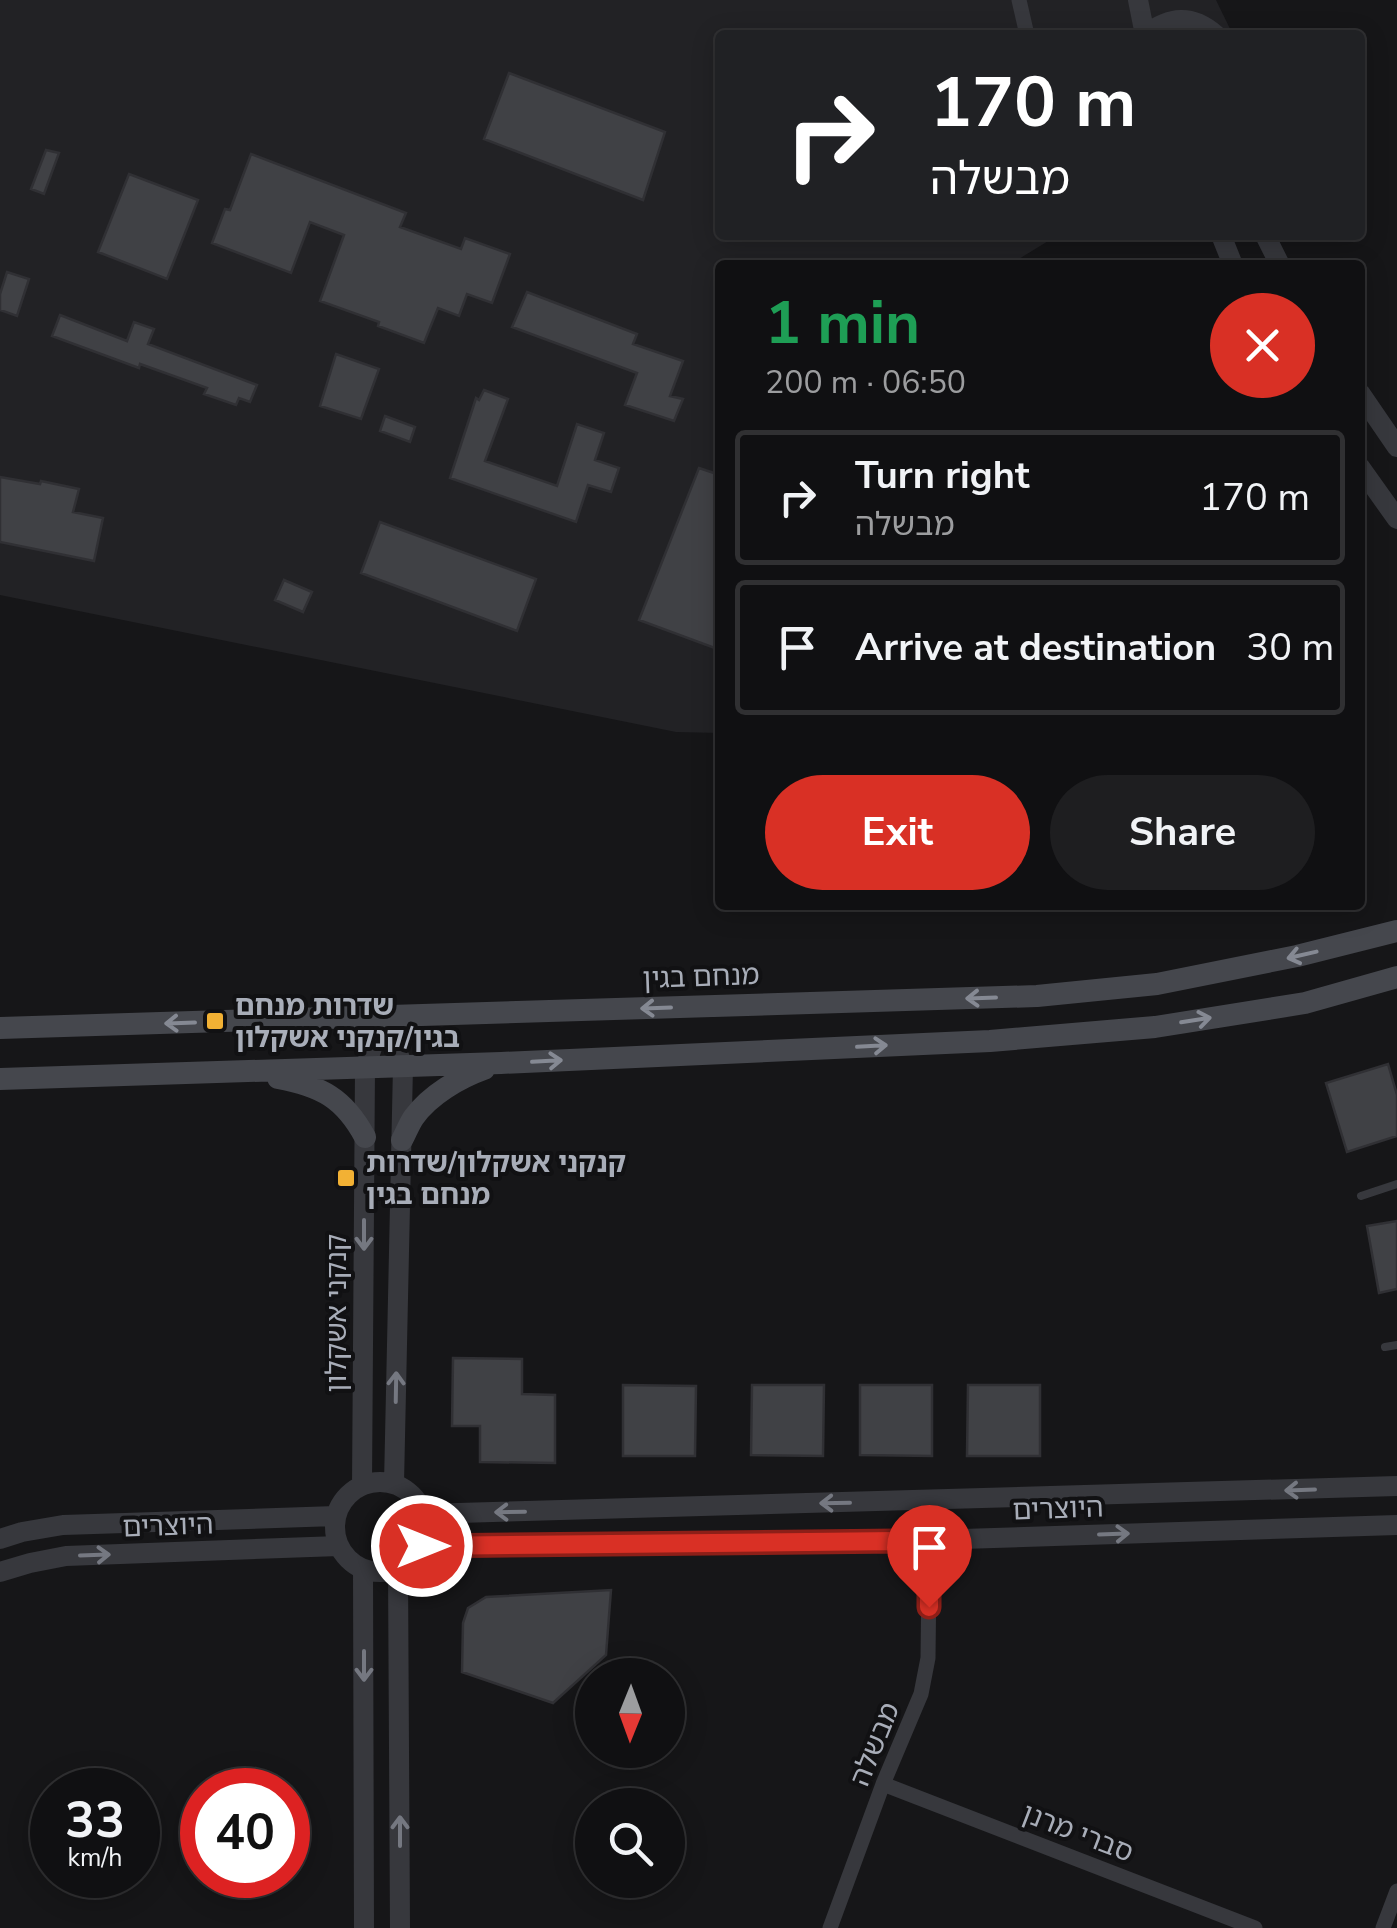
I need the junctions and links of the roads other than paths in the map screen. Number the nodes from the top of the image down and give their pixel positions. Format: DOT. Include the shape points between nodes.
graph roads {
  1 [pos="1019,0"];
  2 [pos="1138,0"];
  3 [pos="1182,0"];
  4 [pos="1191,21"];
  5 [pos="1026,30"];
  6 [pos="1144,30"];
  7 [pos="1152,30"];
  8 [pos="1210,30"];
  9 [pos="1365,400"];
  10 [pos="1397,447"];
  11 [pos="1365,474"];
  12 [pos="1397,520"];
  13 [pos="1397,931"];
  14 [pos="1397,977"];
  15 [pos="383,1016"];
  16 [pos="0,1028"];
  17 [pos="501,1063"];
  18 [pos="403,1066"];
  19 [pos="366,1068"];
  20 [pos="240,1072"];
  21 [pos="0,1080"];
  22 [pos="365,1137"];
  23 [pos="402,1140"];
  24 [pos="1397,1184"];
  25 [pos="1361,1196"];
  26 [pos="1397,1345"];
  27 [pos="1385,1346"];
  28 [pos="394,1484"];
  29 [pos="362,1486"];
  30 [pos="1397,1486"];
  31 [pos="424,1514"];
  32 [pos="336,1516"];
  33 [pos="1397,1526"];
  34 [pos="0,1539"];
  35 [pos="960,1540"];
  36 [pos="898,1541"];
  37 [pos="339,1546"];
  38 [pos="422,1546"];
  39 [pos="363,1568"];
  40 [pos="398,1568"];
  41 [pos="929,1571"];
  42 [pos="0,1572"];
  43 [pos="884,1784"];
  44 [pos="1397,1891"];
  45 [pos="364,1928"];
  46 [pos="400,1928"];
  47 [pos="830,1928"];
  48 [pos="1255,1928"];
  49 [pos="1383,1928"];
  1 -- 5 [label="street"];
  2 -- 6 [label="street"];
  3 -- 4 [label="street"];
  4 -- 7 [label="street"];
  4 -- 8 [label="street"];
  9 -- 10 [label="street"];
  11 -- 12 [label="street"];
  13 -- 15 [label="main road, מנחם בגין, one-way" via="1157,984 1037,996"];
  17 -- 14 [label="main road, one-way" via="990,1041 1155,1026 1305,1002"];
  15 -- 16 [label="main road, מנחם בגין, one-way"];
  15 -- 18 [label="street"];
  15 -- 19 [label="street, קנקני אשקלון"];
  17 -- 18 [label="main road"];
  17 -- 23 [label="main road" via="437,1095 414,1116"];
  18 -- 19 [label="main road"];
  18 -- 23 [label="street"];
  19 -- 20 [label="main road"];
  19 -- 22 [label="street, קנקני אשקלון"];
  20 -- 21 [label="main road"];
  20 -- 22 [label="main road" via="284,1078 338,1100"];
  22 -- 29 [label="street, קנקני אשקלון, one-way"];
  28 -- 23 [label="street, one-way"];
  24 -- 25 [label="lane"];
  26 -- 27 [label="lane"];
  28 -- 29 [label="street"];
  28 -- 31 [label="street"];
  29 -- 32 [label="street"];
  30 -- 31 [label="street, היוצרים, one-way"];
  31 -- 38 [label="street"];
  32 -- 34 [label="street, היוצרים" via="63,1525"];
  32 -- 37 [label="street"];
  35 -- 33 [label="street, היוצרים, one-way"];
  35 -- 36 [label="street, היוצרים"];
  35 -- 41 [label="street"];
  36 -- 38 [label="street, היוצרים"];
  36 -- 41 [label="street"];
  37 -- 39 [label="street"];
  42 -- 37 [label="street, היוצרים, one-way" via="66,1556"];
  38 -- 40 [label="street"];
  39 -- 40 [label="street"];
  39 -- 45 [label="street, one-way"];
  46 -- 40 [label="street, one-way"];
  41 -- 43 [label="street, מבשלה" via="926,1676"];
  43 -- 47 [label="street, מבשלה"];
  43 -- 48 [label="street, סברי מרנן"];
  44 -- 49 [label="street"];
}
